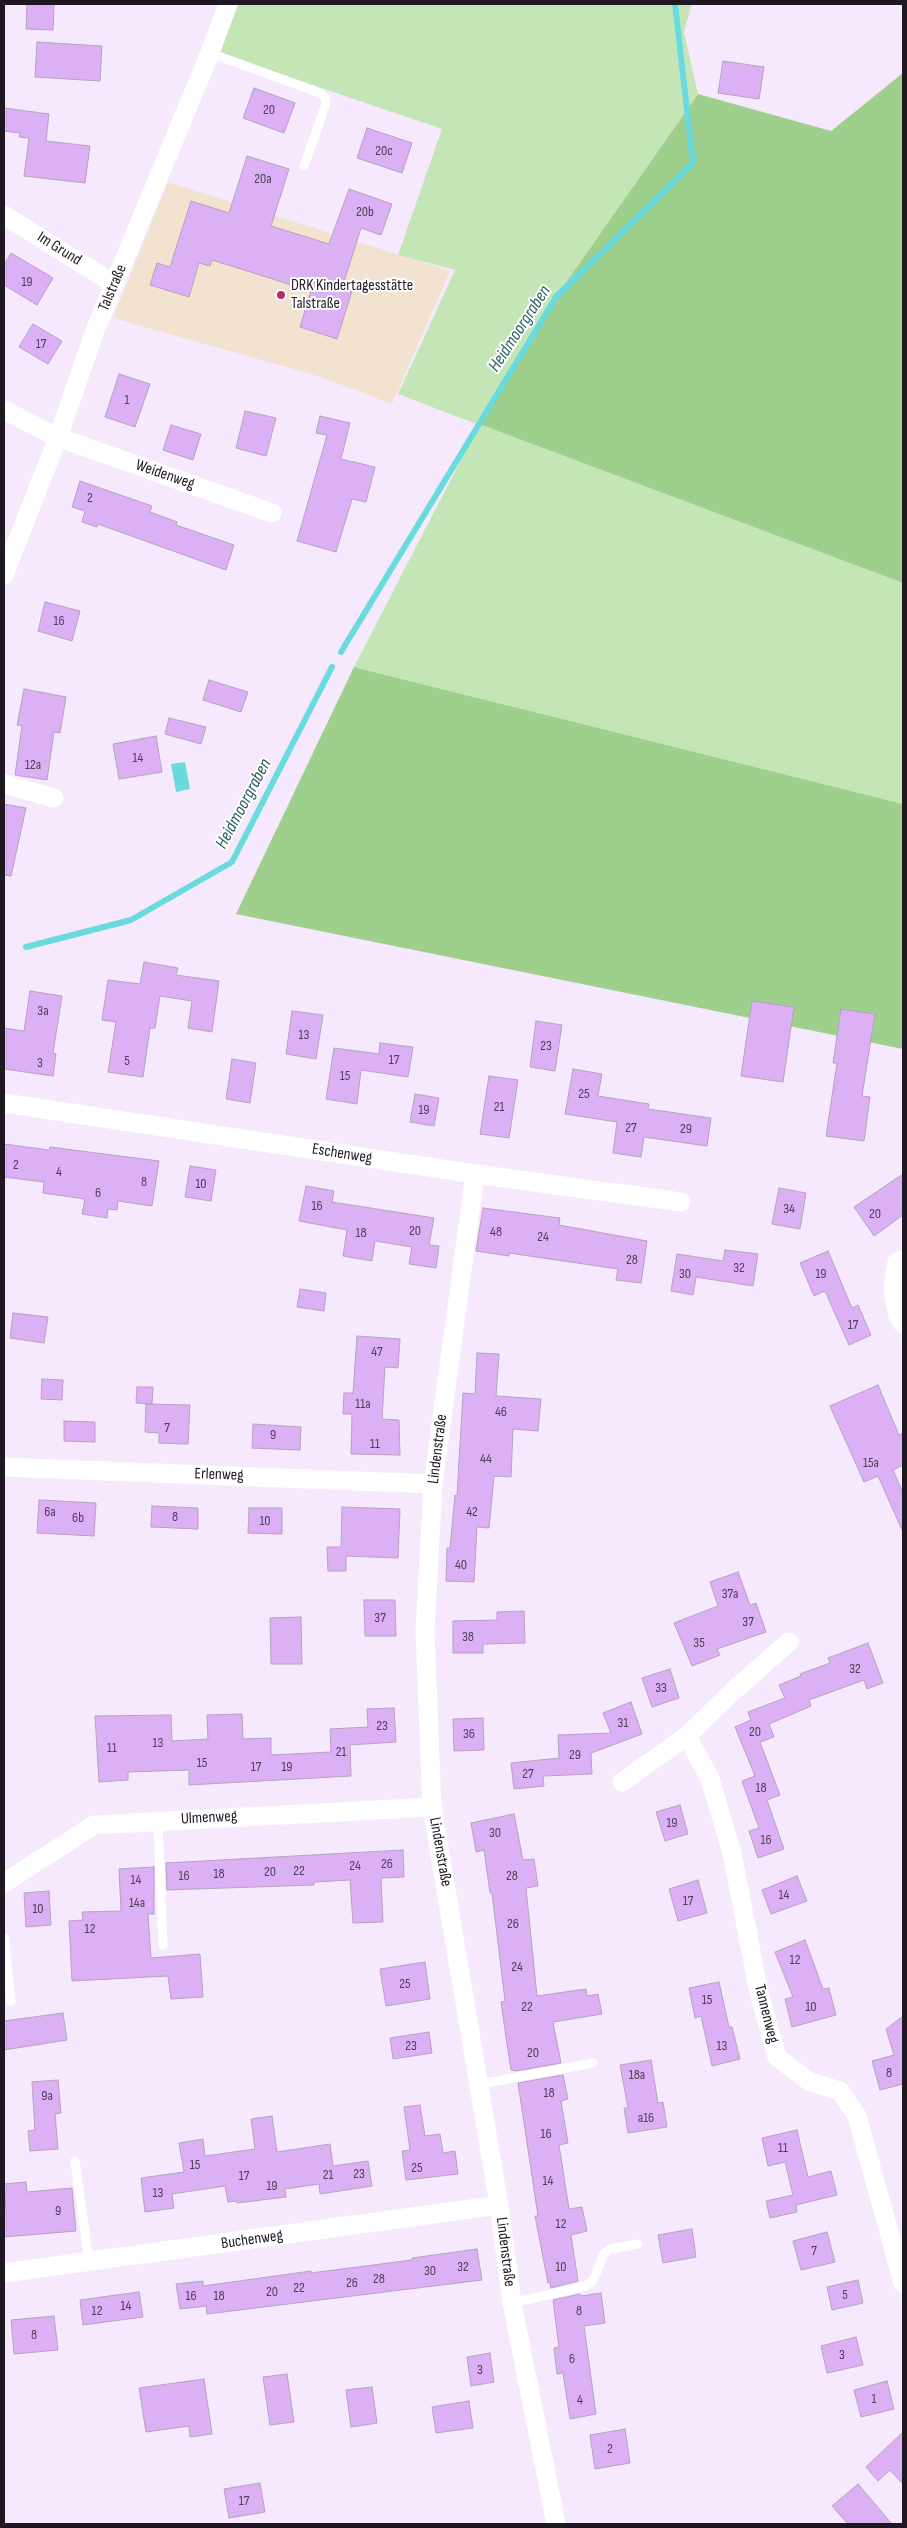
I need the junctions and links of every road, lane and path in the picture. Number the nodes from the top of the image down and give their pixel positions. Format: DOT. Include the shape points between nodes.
graph roads {
  1 [pos="228,4"];
  2 [pos="210,53"];
  3 [pos="304,166"];
  4 [pos="4,215"];
  5 [pos="114,284"];
  6 [pos="4,410"];
  7 [pos="57,438"];
  8 [pos="272,513"];
  9 [pos="4,575"];
  10 [pos="4,784"];
  11 [pos="54,798"];
  12 [pos="4,1103"];
  13 [pos="475,1174"];
  14 [pos="681,1202"];
  15 [pos="903,1260"];
  16 [pos="903,1324"];
  17 [pos="4,1467"];
  18 [pos="433,1484"];
  19 [pos="789,1642"];
  20 [pos="688,1736"];
  21 [pos="622,1782"];
  22 [pos="432,1807"];
  23 [pos="158,1821"];
  24 [pos="4,1883"];
  25 [pos="4,1937"];
  26 [pos="163,1946"];
  27 [pos="11,2002"];
  28 [pos="593,2063"];
  29 [pos="480,2084"];
  30 [pos="74,2160"];
  31 [pos="499,2205"];
  32 [pos="638,2244"];
  33 [pos="88,2261"];
  34 [pos="4,2273"];
  35 [pos="903,2282"];
  36 [pos="512,2303"];
  37 [pos="556,2524"];
  1 -- 2 [label="street, Talstraße"];
  2 -- 3 [label="lane" via="304,86 325,97 326,104"];
  2 -- 5 [label="street, Talstraße"];
  4 -- 5 [label="street, Im Grund"];
  5 -- 7 [label="street, Talstraße"];
  6 -- 7 [label="street, Weidenweg"];
  7 -- 8 [label="street, Weidenweg"];
  7 -- 9 [label="street, Talstraße"];
  10 -- 11 [label="street"];
  12 -- 13 [label="street, Eschenweg"];
  13 -- 14 [label="street, Eschenweg"];
  13 -- 18 [label="street, Lindenstraße"];
  15 -- 16 [label="street" via="897,1262 893,1289 898,1316"];
  17 -- 18 [label="street, Erlenweg"];
  18 -- 22 [label="street, Lindenstraße" via="425,1632"];
  19 -- 20 [label="street"];
  20 -- 21 [label="street"];
  20 -- 35 [label="street, Tannenweg" via="710,1779 732,1853 759,1993 777,2057 810,2082 840,2091 857,2116"];
  22 -- 23 [label="street, Ulmenweg"];
  22 -- 29 [label="street, Lindenstraße"];
  23 -- 24 [label="street, Ulmenweg" via="94,1825"];
  23 -- 26 [label="lane"];
  25 -- 27 [label="lane"];
  28 -- 29 [label="lane"];
  29 -- 31 [label="street, Lindenstraße"];
  30 -- 33 [label="lane"];
  31 -- 33 [label="street, Buchenweg"];
  31 -- 36 [label="street, Lindenstraße"];
  32 -- 36 [label="lane" via="610,2249 604,2254 593,2281 586,2286"];
  33 -- 34 [label="street, Buchenweg"];
  36 -- 37 [label="street, Lindenstraße"];
}
